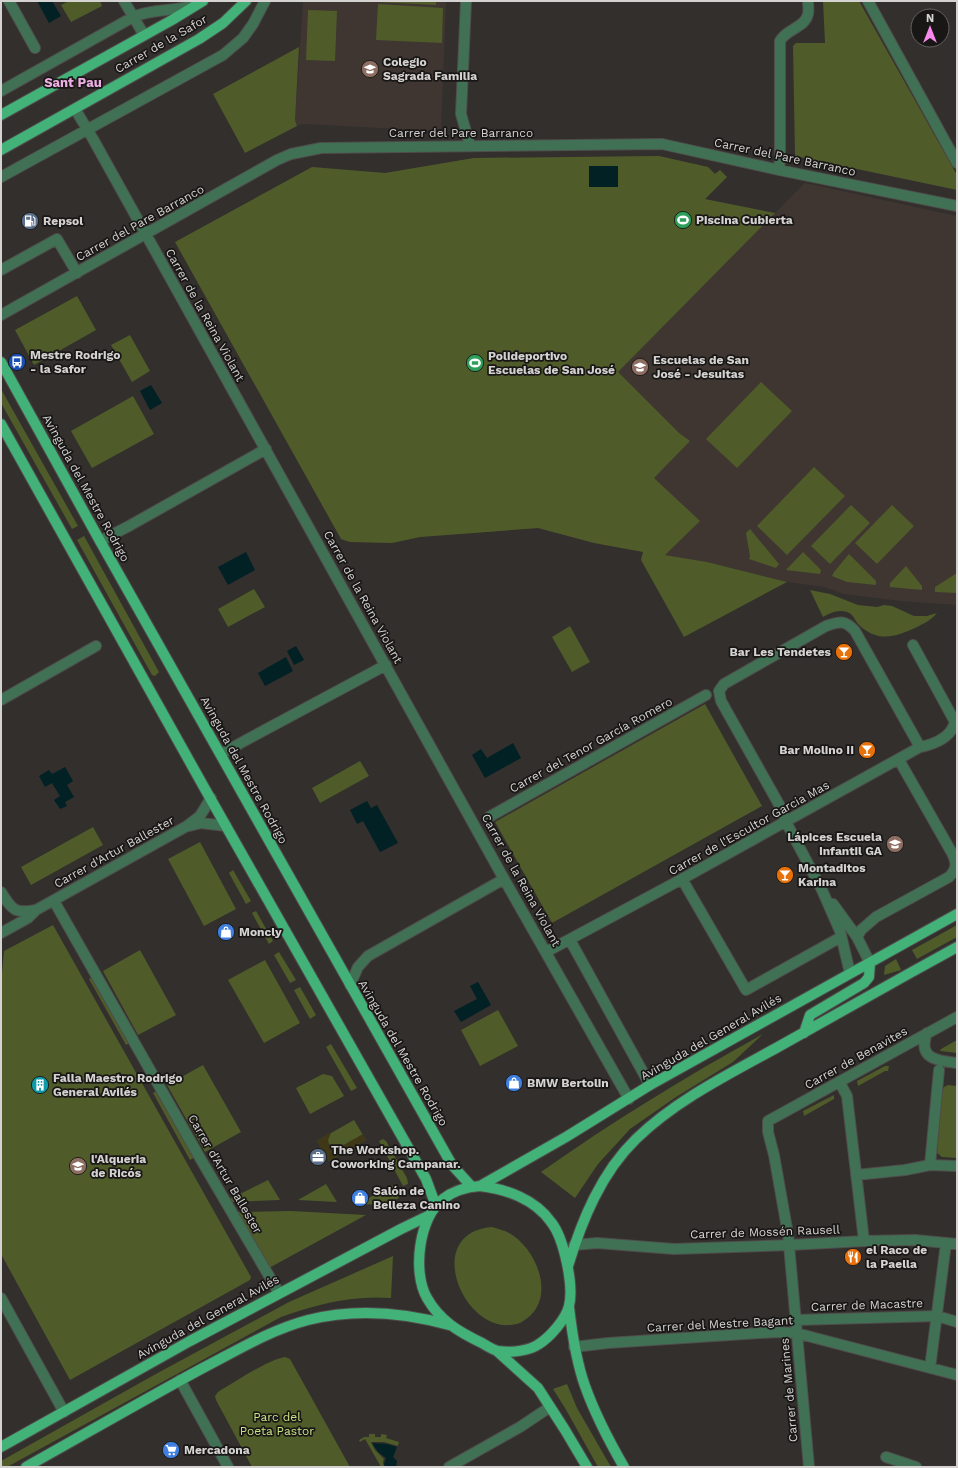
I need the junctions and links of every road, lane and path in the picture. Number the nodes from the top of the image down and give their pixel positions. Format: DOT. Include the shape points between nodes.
graph roads {
  1 [pos="9,1"];
  2 [pos="124,1"];
  3 [pos="246,1"];
  4 [pos="265,1"];
  5 [pos="466,1"];
  6 [pos="808,1"];
  7 [pos="868,1"];
  8 [pos="202,2"];
  9 [pos="133,17"];
  10 [pos="144,35"];
  11 [pos="35,48"];
  12 [pos="1,91"];
  13 [pos="75,109"];
  14 [pos="1,115"];
  15 [pos="87,130"];
  16 [pos="470,146"];
  17 [pos="953,147"];
  18 [pos="1,150"];
  19 [pos="957,163"];
  20 [pos="779,170"];
  21 [pos="1,177"];
  22 [pos="957,206"];
  23 [pos="145,235"];
  24 [pos="1,270"];
  25 [pos="77,273"];
  26 [pos="1,315"];
  27 [pos="1,362"];
  28 [pos="1,424"];
  29 [pos="266,449"];
  30 [pos="100,541"];
  31 [pos="913,645"];
  32 [pos="96,646"];
  33 [pos="386,664"];
  34 [pos="706,695"];
  35 [pos="1,700"];
  36 [pos="956,721"];
  37 [pos="920,747"];
  38 [pos="221,754"];
  39 [pos="899,760"];
  40 [pos="210,798"];
  41 [pos="489,817"];
  42 [pos="786,822"];
  43 [pos="187,826"];
  44 [pos="226,826"];
  45 [pos="682,879"];
  46 [pos="504,880"];
  47 [pos="822,890"];
  48 [pos="1,892"];
  49 [pos="54,901"];
  50 [pos="36,910"];
  51 [pos="957,914"];
  52 [pos="1,933"];
  53 [pos="841,937"];
  54 [pos="857,937"];
  55 [pos="570,940"];
  56 [pos="957,947"];
  57 [pos="546,952"];
  58 [pos="870,963"];
  59 [pos="850,973"];
  60 [pos="350,985"];
  61 [pos="957,1017"];
  62 [pos="804,1033"];
  63 [pos="927,1033"];
  64 [pos="957,1063"];
  65 [pos="939,1070"];
  66 [pos="840,1083"];
  67 [pos="650,1085"];
  68 [pos="629,1099"];
  69 [pos="768,1122"];
  70 [pos="930,1165"];
  71 [pos="957,1166"];
  72 [pos="856,1175"];
  73 [pos="476,1187"];
  74 [pos="436,1206"];
  75 [pos="430,1215"];
  76 [pos="864,1241"];
  77 [pos="946,1243"];
  78 [pos="574,1244"];
  79 [pos="957,1244"];
  80 [pos="790,1245"];
  81 [pos="568,1266"];
  82 [pos="279,1293"];
  83 [pos="1,1298"];
  84 [pos="569,1307"];
  85 [pos="937,1316"];
  86 [pos="796,1320"];
  87 [pos="957,1322"];
  88 [pos="449,1325"];
  89 [pos="796,1332"];
  90 [pos="574,1347"];
  91 [pos="497,1351"];
  92 [pos="930,1368"];
  93 [pos="957,1375"];
  94 [pos="180,1380"];
  95 [pos="550,1407"];
  96 [pos="64,1412"];
  97 [pos="1,1447"];
  98 [pos="886,1457"];
  99 [pos="26,1467"];
  100 [pos="228,1467"];
  101 [pos="449,1467"];
  102 [pos="587,1467"];
  103 [pos="624,1467"];
  104 [pos="809,1467"];
  105 [pos="916,1467"];
  1 -- 11 [label="street"];
  2 -- 9 [label="street"];
  3 -- 13 [label="main road, Carrer de la Safor" via="223,23 199,39"];
  4 -- 15 [label="street" via="243,38 223,54"];
  5 -- 16 [label="street" via="461,114"];
  6 -- 20 [label="street" via="808,15 805,21 780,41"];
  7 -- 17 [label="street"];
  8 -- 9 [label="street"];
  8 -- 10 [label="main road, Carrer de la Safor"];
  9 -- 10 [label="street"];
  9 -- 12 [label="street"];
  10 -- 14 [label="main road, Carrer de la Safor"];
  13 -- 15 [label="street, Carrer de la Reina Violant"];
  13 -- 18 [label="main road, Carrer de la Safor"];
  15 -- 21 [label="street"];
  15 -- 23 [label="street, Carrer de la Reina Violant"];
  16 -- 20 [label="street, Carrer del Pare Barranco" via="662,144"];
  16 -- 23 [label="street, Carrer del Pare Barranco" via="321,148 291,154"];
  17 -- 19 [label="street"];
  20 -- 22 [label="street, Carrer del Pare Barranco"];
  23 -- 25 [label="street, Carrer del Pare Barranco"];
  23 -- 29 [label="street, Carrer de la Reina Violant"];
  24 -- 25 [label="street" via="57,239"];
  25 -- 26 [label="street, Carrer del Pare Barranco"];
  27 -- 30 [label="main road, Avinguda del Mestre Rodrigo"];
  28 -- 40 [label="main road"];
  29 -- 30 [label="street"];
  29 -- 33 [label="street, Carrer de la Reina Violant"];
  30 -- 38 [label="main road, Avinguda del Mestre Rodrigo"];
  31 -- 36 [label="street"];
  32 -- 35 [label="street"];
  33 -- 38 [label="street"];
  33 -- 46 [label="street, Carrer de la Reina Violant"];
  34 -- 41 [label="street, Carrer del Tenor García Romero"];
  36 -- 37 [label="street, Carrer de l'Escultor Garcia Mas" via="947,736"];
  37 -- 39 [label="street, Carrer de l'Escultor Garcia Mas"];
  37 -- 42 [label="street" via="855,631 844,622 826,626 724,684 719,691 721,701 781,808"];
  38 -- 60 [label="main road, Avinguda del Mestre Rodrigo"];
  39 -- 42 [label="street, Carrer de l'Escultor Garcia Mas"];
  39 -- 54 [label="street" via="956,860 956,866 950,876 883,912 867,924"];
  40 -- 43 [label="street, Carrer d'Artur Ballester" via="200,816"];
  40 -- 44 [label="main road"];
  42 -- 45 [label="street, Carrer de l'Escultor Garcia Mas"];
  42 -- 47 [label="street"];
  43 -- 44 [label="street, Carrer d'Artur Ballester" via="201,823"];
  43 -- 49 [label="street, Carrer d'Artur Ballester"];
  44 -- 74 [label="main road" via="426,1180"];
  45 -- 53 [label="street, Avinguda del General Avilés" via="746,990"];
  45 -- 55 [label="street, Carrer de l'Escultor Garcia Mas"];
  46 -- 57 [label="street, Carrer de la Reina Violant"];
  46 -- 60 [label="street" via="368,956 358,967"];
  47 -- 53 [label="street"];
  47 -- 54 [label="street"];
  48 -- 50 [label="street, Carrer d'Artur Ballester" via="14,910"];
  49 -- 50 [label="street, Carrer d'Artur Ballester"];
  49 -- 82 [label="street, Carrer d'Artur Ballester"];
  50 -- 52 [label="street, Carrer d'Artur Ballester" via="28,918"];
  51 -- 58 [label="main road, Avinguda del General Avilés"];
  53 -- 59 [label="street"];
  54 -- 58 [label="street"];
  55 -- 57 [label="street, Carrer de l'Escultor Garcia Mas"];
  55 -- 67 [label="street, Carrer de la Reina Violant"];
  56 -- 62 [label="main road"];
  57 -- 68 [label="street, Carrer de la Reina Violant"];
  58 -- 59 [label="main road, Avinguda del General Avilés"];
  58 -- 62 [label="main road" via="869,977 864,983 810,1015"];
  59 -- 67 [label="main road, Avinguda del General Avilés"];
  60 -- 73 [label="main road, Avinguda del Mestre Rodrigo" via="452,1165"];
  61 -- 63 [label="street, Carrer de Benavites"];
  62 -- 78 [label="main road" via="696,1094 636,1139 603,1181"];
  63 -- 64 [label="street" via="924,1044 929,1056 940,1061"];
  63 -- 66 [label="street, Carrer de Benavites"];
  65 -- 70 [label="street"];
  66 -- 69 [label="street, Carrer de Benavites"];
  66 -- 72 [label="street" via="847,1096"];
  67 -- 68 [label="main road, Avinguda del General Avilés"];
  68 -- 73 [label="main road, Avinguda del General Avilés" via="534,1156"];
  69 -- 80 [label="street, Carrer de Marines"];
  70 -- 71 [label="street"];
  70 -- 72 [label="street"];
  72 -- 76 [label="street"];
  73 -- 74 [label="main road, Avinguda del General Avilés" via="459,1190 442,1199"];
  73 -- 81 [label="main road" via="508,1192 542,1213 552,1222"];
  74 -- 75 [label="main road, Avinguda del General Avilés"];
  75 -- 82 [label="main road, Avinguda del General Avilés"];
  75 -- 88 [label="main road, Avinguda del General Avilés" via="419,1252 421,1281 426,1297"];
  76 -- 77 [label="street, Carrer de Mossén Rausell" via="915,1240"];
  76 -- 80 [label="street, Carrer de Mossén Rausell"];
  77 -- 79 [label="street, Carrer de Mossén Rausell"];
  77 -- 85 [label="street, Carrer de Macastre"];
  78 -- 80 [label="street, Carrer de Mossén Rausell" via="597,1243 674,1249"];
  78 -- 81 [label="main road"];
  80 -- 86 [label="street, Carrer de Marines"];
  81 -- 84 [label="main road"];
  82 -- 96 [label="main road, Avinguda del General Avilés"];
  83 -- 96 [label="street"];
  84 -- 90 [label="main road"];
  84 -- 91 [label="main road" via="560,1324 535,1347"];
  85 -- 86 [label="street, Carrer de Macastre"];
  85 -- 87 [label="street"];
  85 -- 92 [label="street"];
  86 -- 89 [label="street, Carrer de Marines"];
  88 -- 91 [label="main road"];
  88 -- 94 [label="main road" via="395,1313 351,1313 309,1320 266,1336"];
  89 -- 90 [label="street, Carrer del Mestre Bagant" via="677,1338"];
  89 -- 92 [label="street, Carrer del Mestre Bagant"];
  89 -- 104 [label="street, Carrer de Marines"];
  90 -- 103 [label="main road" via="591,1403"];
  91 -- 95 [label="main road" via="535,1385"];
  92 -- 93 [label="street, Carrer del Mestre Bagant"];
  94 -- 99 [label="main road"];
  94 -- 100 [label="street"];
  95 -- 101 [label="street"];
  95 -- 102 [label="main road"];
  96 -- 97 [label="main road, Avinguda del General Avilés"];
  98 -- 105 [label="street"];
}
